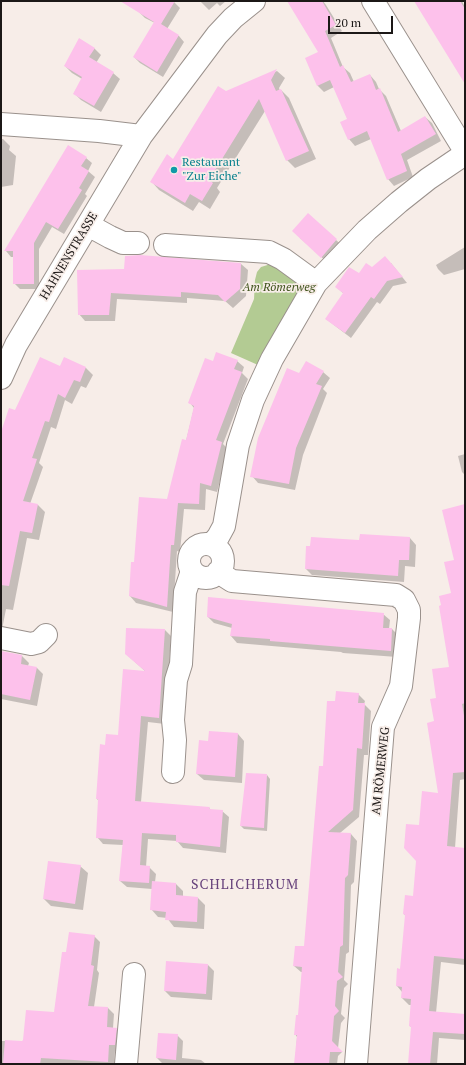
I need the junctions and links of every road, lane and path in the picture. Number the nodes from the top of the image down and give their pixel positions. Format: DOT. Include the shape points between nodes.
graph roads {
  1 [pos="254,1"];
  2 [pos="373,1"];
  3 [pos="1,124"];
  4 [pos="141,136"];
  5 [pos="465,151"];
  6 [pos="465,154"];
  7 [pos="88,225"];
  8 [pos="138,243"];
  9 [pos="165,245"];
  10 [pos="316,282"];
  11 [pos="1,378"];
  12 [pos="211,545"];
  13 [pos="192,571"];
  14 [pos="218,572"];
  15 [pos="46,635"];
  16 [pos="1,638"];
  17 [pos="173,772"];
  18 [pos="134,974"];
  19 [pos="126,1064"];
  20 [pos="356,1064"];
  1 -- 4 [label="street, HAHNENSTRASSE" via="217,35"];
  2 -- 5 [label="street"];
  3 -- 4 [label="street"];
  4 -- 7 [label="street, HAHNENSTRASSE"];
  6 -- 10 [label="street" via="399,202"];
  7 -- 8 [label="street" via="123,243"];
  7 -- 11 [label="street, HAHNENSTRASSE" via="16,345"];
  9 -- 10 [label="street" via="269,252 283,258"];
  10 -- 12 [label="street" via="272,359 253,400 238,445 224,526"];
  12 -- 13 [label="street" via="201,544 192,550 189,560"];
  12 -- 14 [label="street" via="222,555 222,567"];
  13 -- 14 [label="street" via="205,578"];
  13 -- 17 [label="street" via="185,592 181,664 176,680"];
  14 -- 20 [label="street, AM RÖMERWEG" via="232,581 396,595 404,600 409,610 401,686 383,727"];
  15 -- 16 [label="street" via="39,642 31,644"];
  18 -- 19 [label="street"];
}
